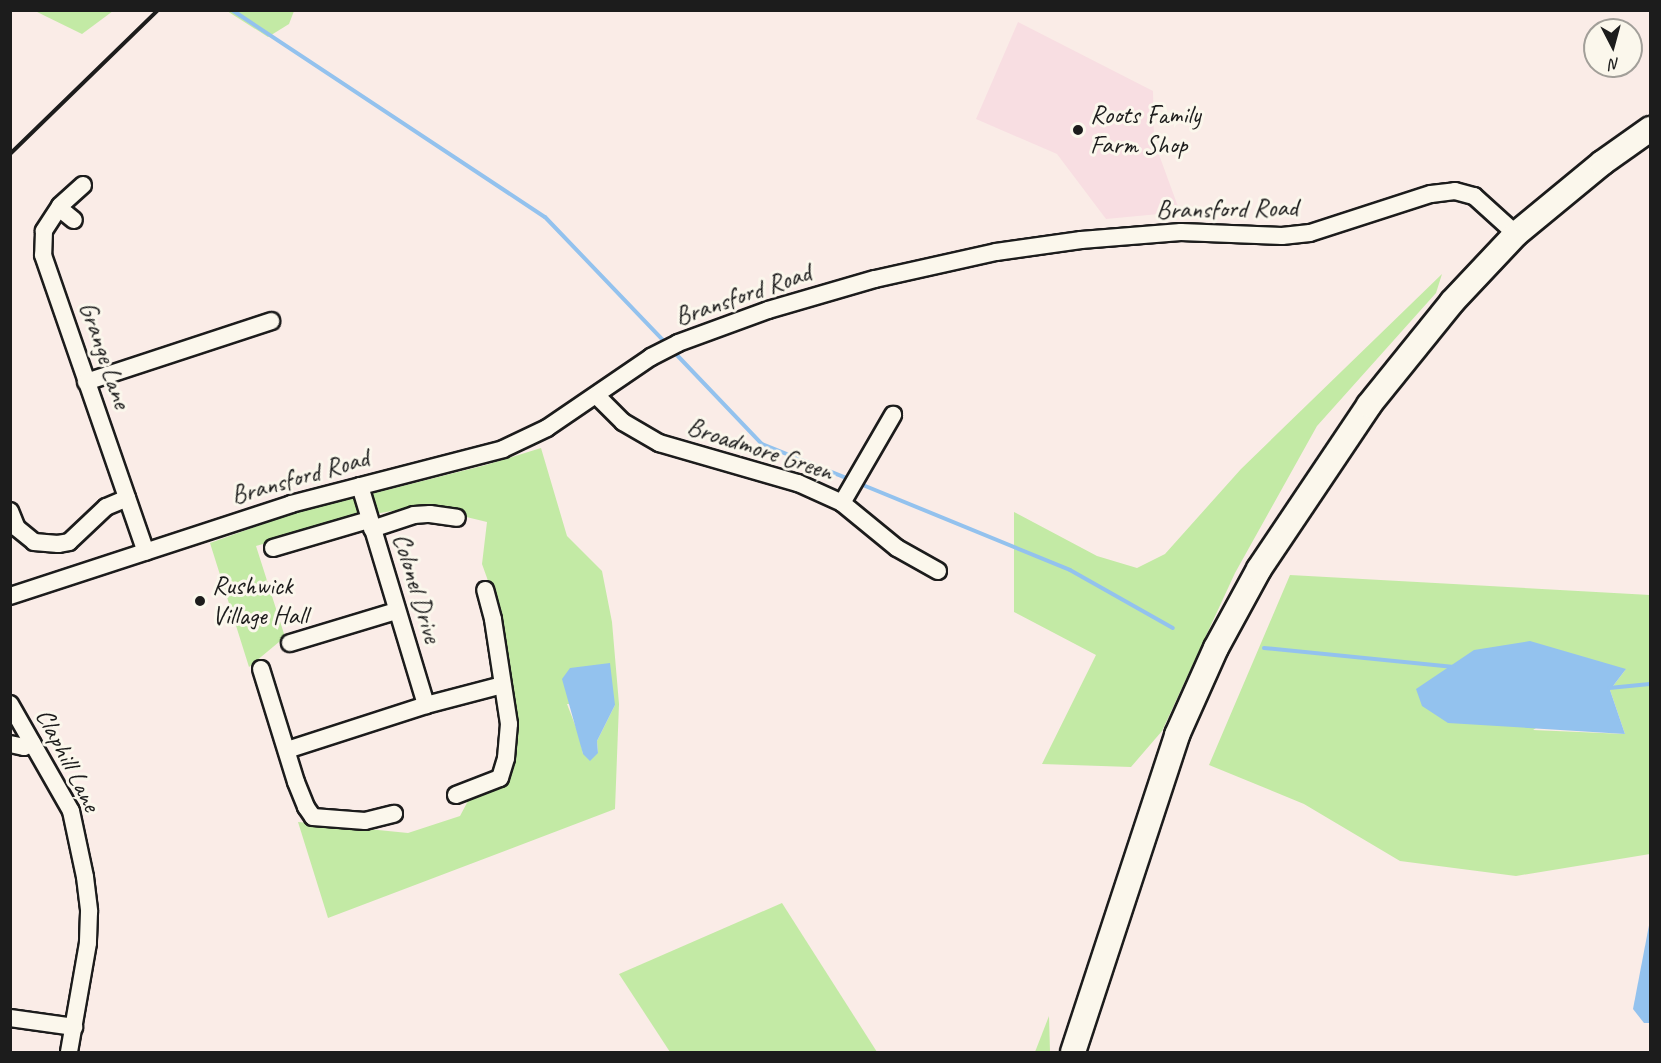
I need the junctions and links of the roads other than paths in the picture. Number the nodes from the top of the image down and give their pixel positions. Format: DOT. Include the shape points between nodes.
graph roads {
  1 [pos="1650,129"];
  2 [pos="83,185"];
  3 [pos="59,208"];
  4 [pos="74,220"];
  5 [pos="1515,234"];
  6 [pos="271,321"];
  7 [pos="86,382"];
  8 [pos="597,396"];
  9 [pos="893,415"];
  10 [pos="360,486"];
  11 [pos="128,498"];
  12 [pos="842,502"];
  13 [pos="10,511"];
  14 [pos="457,518"];
  15 [pos="370,524"];
  16 [pos="273,548"];
  17 [pos="146,552"];
  18 [pos="938,571"];
  19 [pos="485,590"];
  20 [pos="10,596"];
  21 [pos="396,611"];
  22 [pos="290,644"];
  23 [pos="261,669"];
  24 [pos="502,685"];
  25 [pos="10,704"];
  26 [pos="426,705"];
  27 [pos="32,743"];
  28 [pos="10,744"];
  29 [pos="286,750"];
  30 [pos="456,795"];
  31 [pos="394,814"];
  32 [pos="10,1018"];
  33 [pos="74,1027"];
  34 [pos="69,1053"];
  35 [pos="1073,1053"];
  1 -- 5 [label="highway"];
  2 -- 3 [label="street, Grange Lane"];
  3 -- 4 [label="street"];
  3 -- 7 [label="street, Grange Lane" via="44,231 43,255"];
  5 -- 8 [label="street, Bransford Road" via="1474,196 1455,191 1431,194 1310,233 1282,236 1180,232 996,252 875,279 720,326 651,357"];
  5 -- 35 [label="highway" via="1452,302 1369,405 1259,569 1216,648 1177,735"];
  6 -- 7 [label="street"];
  7 -- 11 [label="street, Grange Lane"];
  8 -- 10 [label="street, Bransford Road" via="527,440"];
  8 -- 12 [label="street, Broadmore Green" via="623,422 659,443 798,483"];
  9 -- 12 [label="street"];
  10 -- 15 [label="street, Colonel Drive"];
  10 -- 17 [label="street, Bransford Road" via="291,504"];
  11 -- 13 [label="street" via="106,507 69,542 58,544 34,542 17,528"];
  11 -- 17 [label="street, Grange Lane"];
  12 -- 18 [label="street, Broadmore Green" via="897,548"];
  14 -- 15 [label="street" via="414,515"];
  15 -- 16 [label="street"];
  15 -- 21 [label="street, Colonel Drive"];
  17 -- 20 [label="street, Bransford Road"];
  19 -- 24 [label="street" via="494,619"];
  21 -- 22 [label="street"];
  21 -- 26 [label="street, Colonel Drive"];
  23 -- 29 [label="street"];
  24 -- 26 [label="street"];
  24 -- 30 [label="street" via="508,716 506,758 500,778"];
  25 -- 27 [label="street, Claphill Lane"];
  26 -- 29 [label="street"];
  27 -- 28 [label="street" via="24,747"];
  27 -- 33 [label="street, Claphill Lane" via="71,811 85,877 88,943"];
  29 -- 31 [label="street" via="313,817 365,821"];
  32 -- 33 [label="street"];
  33 -- 34 [label="street, Claphill Lane"];
}
